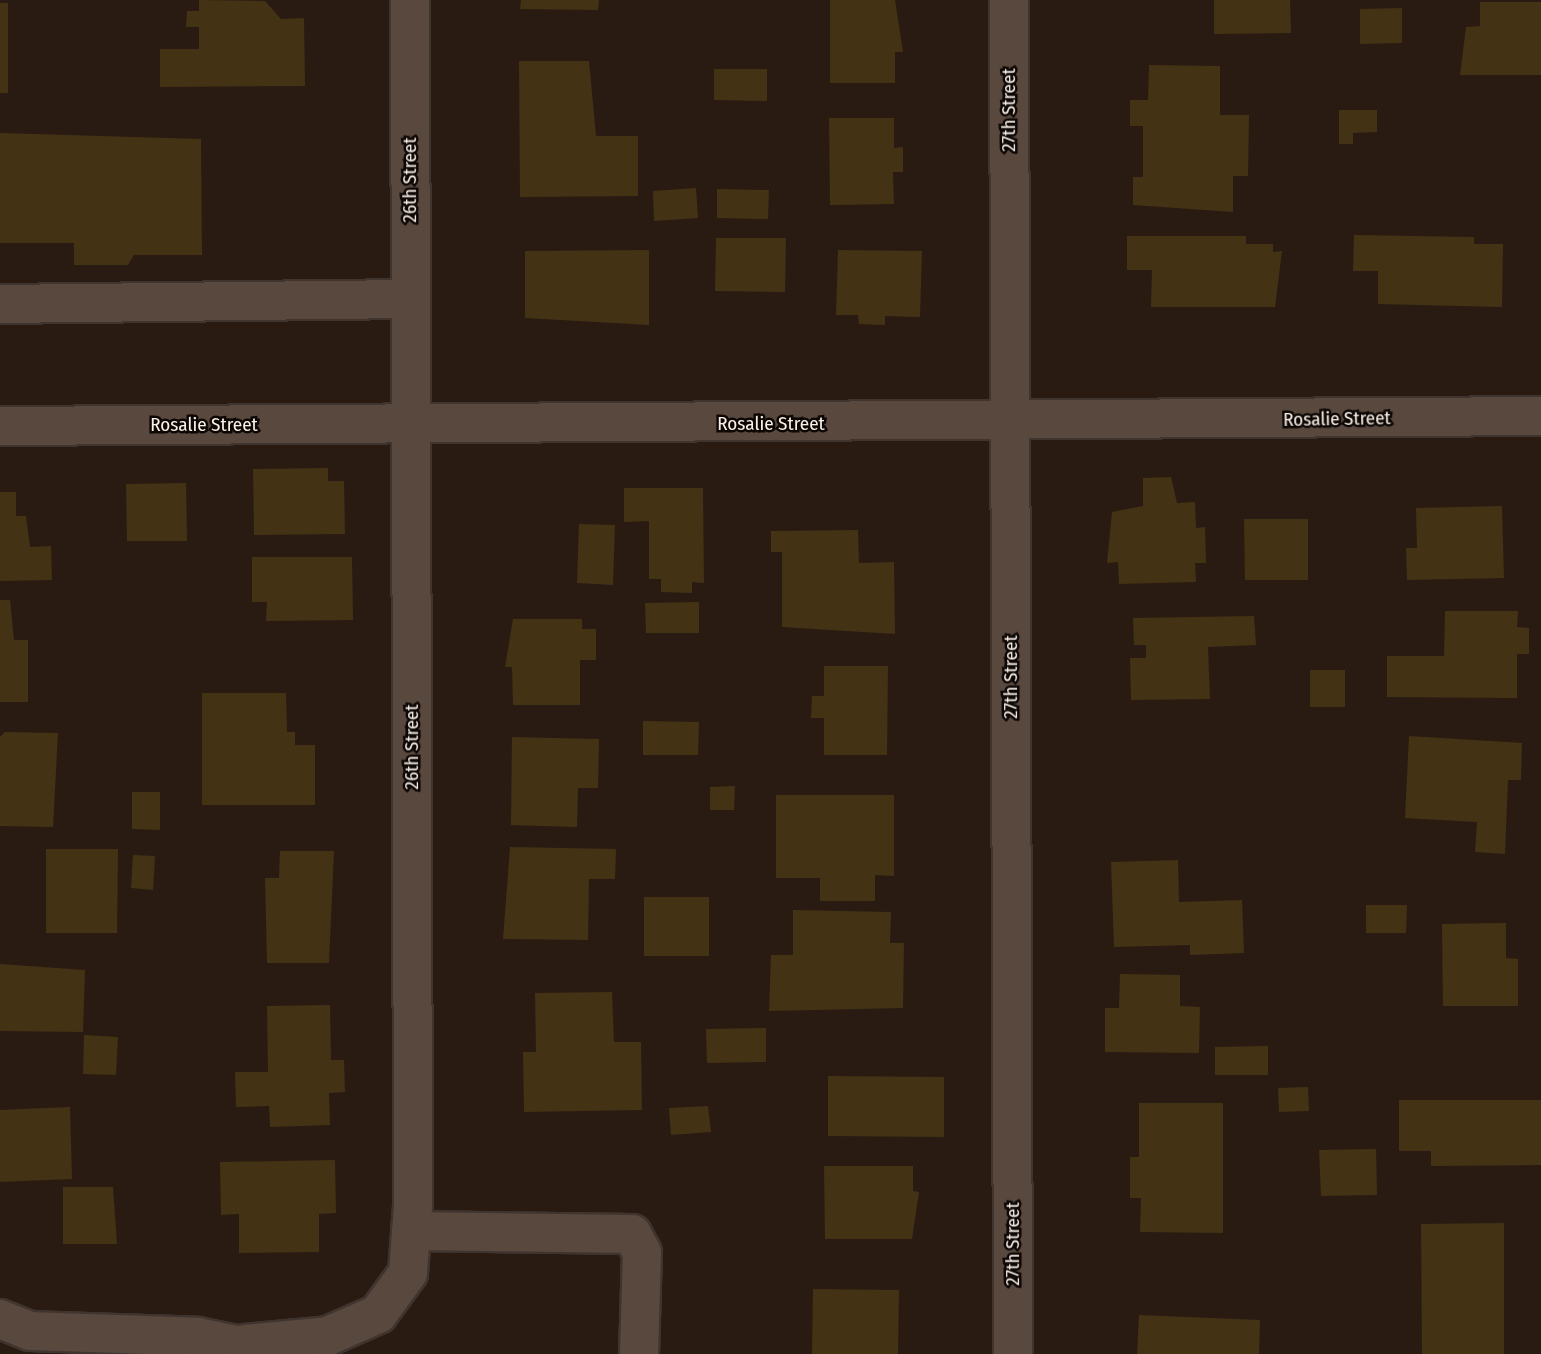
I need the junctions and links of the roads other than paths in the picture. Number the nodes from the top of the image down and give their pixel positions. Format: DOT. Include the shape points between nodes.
graph roads {
  1 [pos="410,0"];
  2 [pos="1009,0"];
  3 [pos="411,299"];
  4 [pos="0,304"];
  5 [pos="1541,416"];
  6 [pos="1010,423"];
  7 [pos="411,425"];
  8 [pos="0,426"];
  9 [pos="411,1231"];
  10 [pos="25,1335"];
  11 [pos="197,1346"];
  12 [pos="261,1349"];
  13 [pos="639,1354"];
  14 [pos="1013,1354"];
  1 -- 3 [label="street, 26th Street"];
  2 -- 6 [label="street, 27th Street"];
  3 -- 4 [label="street"];
  3 -- 7 [label="street, 26th Street"];
  5 -- 6 [label="street, Rosalie Street"];
  6 -- 7 [label="street, Rosalie Street"];
  6 -- 14 [label="street, 27th Street"];
  7 -- 8 [label="street, Rosalie Street"];
  7 -- 9 [label="street, 26th Street"];
  9 -- 12 [label="street, 26th Street" via="408,1272 378,1314 328,1336"];
  9 -- 13 [label="street" via="632,1234 642,1253"];
  10 -- 11 [label="street, 26th Street"];
  11 -- 12 [label="street, 26th Street"];
}
